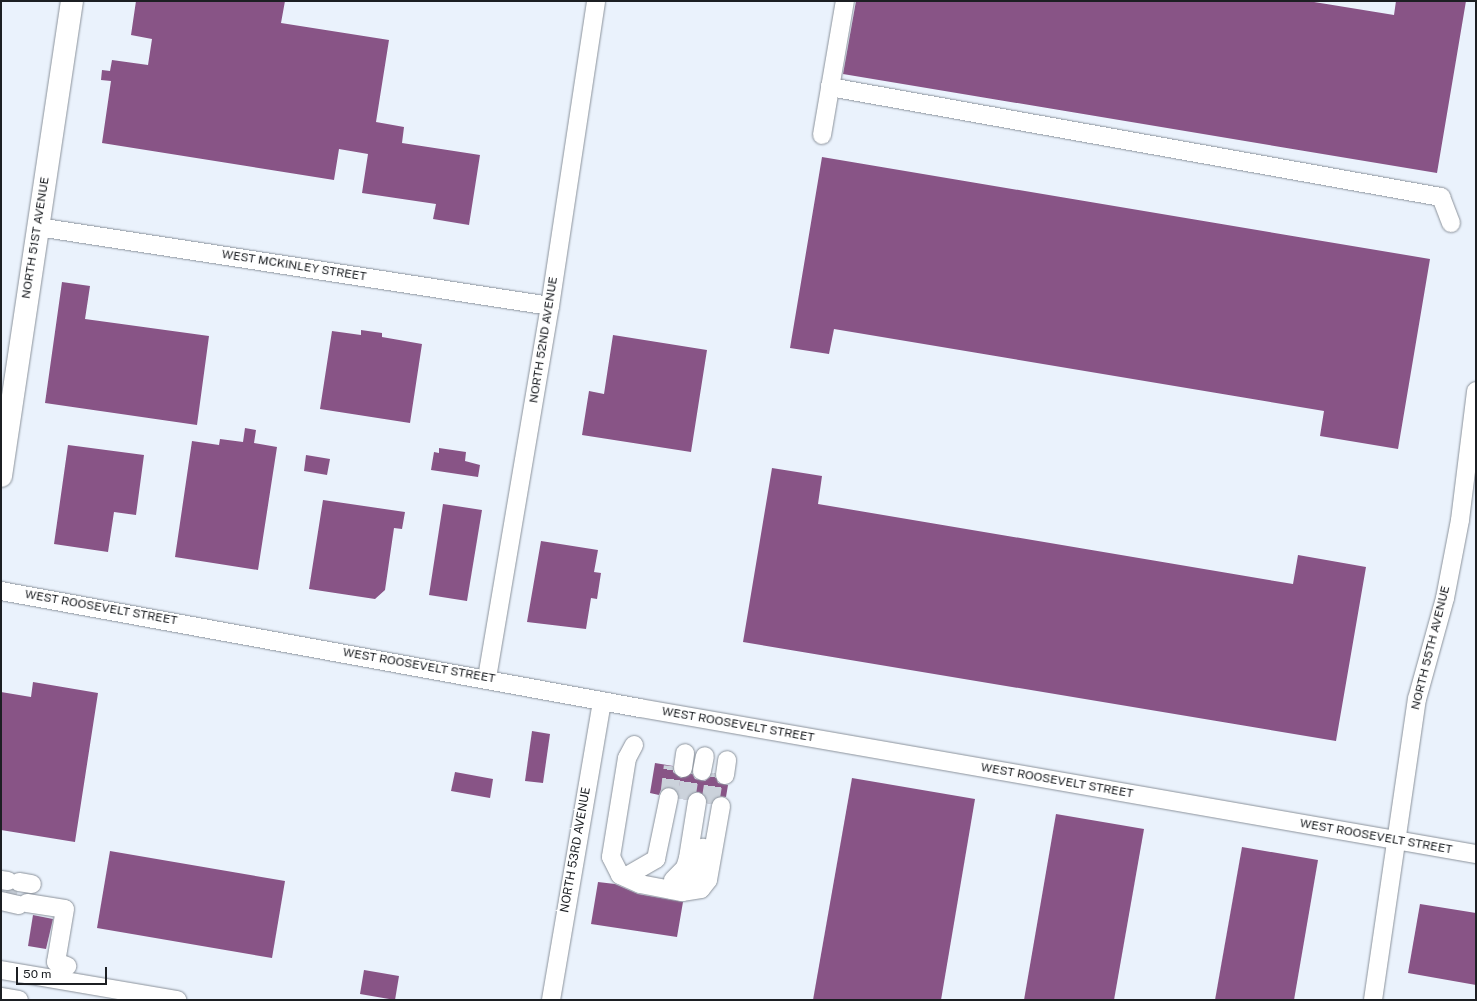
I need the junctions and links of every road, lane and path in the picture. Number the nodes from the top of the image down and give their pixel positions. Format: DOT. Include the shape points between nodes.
graph roads {
  1 [pos="72,1"];
  2 [pos="596,1"];
  3 [pos="845,1"];
  4 [pos="830,87"];
  5 [pos="822,135"];
  6 [pos="1451,223"];
  7 [pos="38,227"];
  8 [pos="550,306"];
  9 [pos="1476,391"];
  10 [pos="1,476"];
  11 [pos="1,590"];
  12 [pos="487,678"];
  13 [pos="602,701"];
  14 [pos="634,745"];
  15 [pos="694,801"];
  16 [pos="1396,840"];
  17 [pos="1476,854"];
  18 [pos="651,885"];
  19 [pos="14,891"];
  20 [pos="67,966"];
  21 [pos="1,970"];
  22 [pos="1,997"];
  23 [pos="19,1000"];
  24 [pos="178,1000"];
  25 [pos="551,1000"];
  26 [pos="1373,1000"];
  1 -- 7 [label="main road, NORTH 51ST AVENUE"];
  2 -- 8 [label="street, NORTH 52ND AVENUE"];
  3 -- 4 [label="street"];
  4 -- 5 [label="street"];
  4 -- 6 [label="street" via="1441,197"];
  7 -- 8 [label="street, WEST MCKINLEY STREET"];
  7 -- 10 [label="main road, NORTH 51ST AVENUE"];
  8 -- 12 [label="street, NORTH 52ND AVENUE"];
  9 -- 16 [label="street, NORTH 55TH AVENUE" via="1460,520 1445,598 1417,699"];
  11 -- 12 [label="street, WEST ROOSEVELT STREET"];
  12 -- 13 [label="street, WEST ROOSEVELT STREET"];
  13 -- 16 [label="street, WEST ROOSEVELT STREET"];
  13 -- 25 [label="street, NORTH 53RD AVENUE"];
  14 -- 18 [label="street" via="627,758 611,857 620,875"];
  15 -- 18 [label="street" via="660,851"];
  15 -- 18 [label="street" via="673,868"];
  15 -- 18 [label="street" via="708,880 701,889 682,892"];
  16 -- 17 [label="street, WEST ROOSEVELT STREET"];
  16 -- 26 [label="street, NORTH 55TH AVENUE"];
  19 -- 20 [label="street" via="65,909 56,962"];
  21 -- 24 [label="street"];
  22 -- 23 [label="street"];
}
